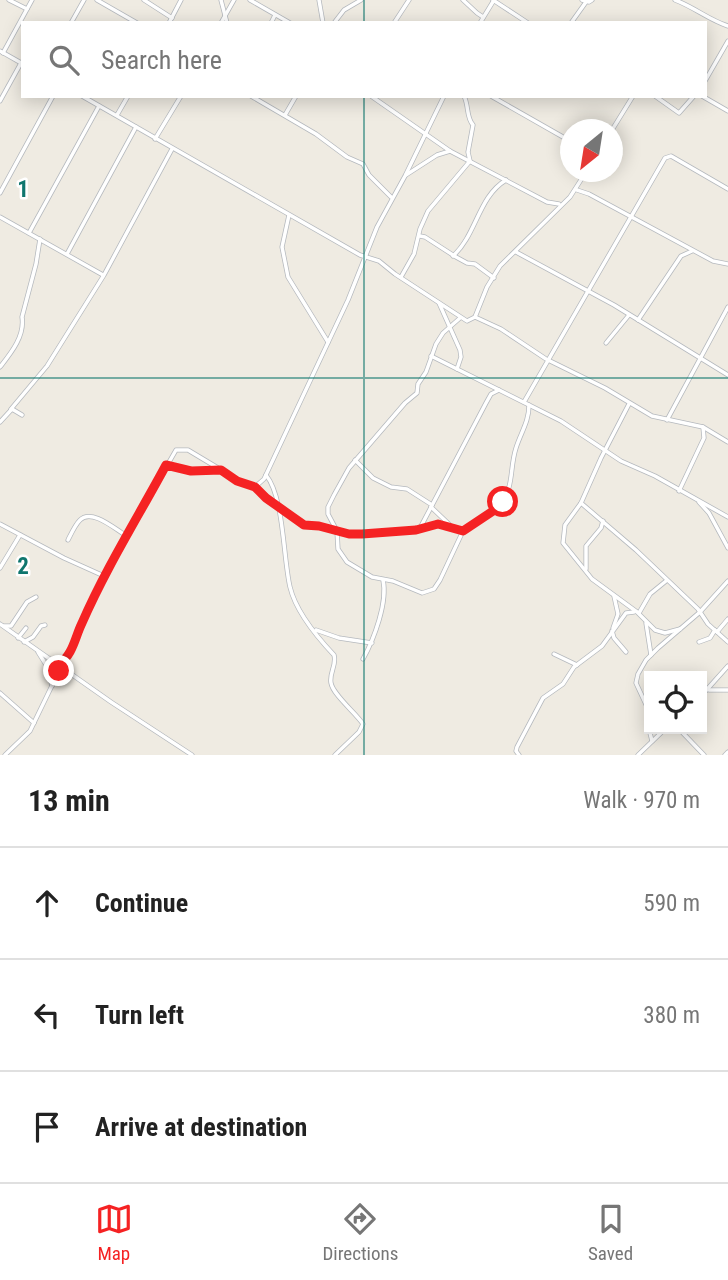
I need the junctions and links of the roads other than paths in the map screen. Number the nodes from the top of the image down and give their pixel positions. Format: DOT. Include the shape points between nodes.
graph roads {
  1 [pos="9,0"];
  2 [pos="32,0"];
  3 [pos="84,0"];
  4 [pos="97,0"];
  5 [pos="144,0"];
  6 [pos="181,0"];
  7 [pos="221,0"];
  8 [pos="234,0"];
  9 [pos="250,0"];
  10 [pos="319,0"];
  11 [pos="361,0"];
  12 [pos="409,0"];
  13 [pos="463,0"];
  14 [pos="494,0"];
  15 [pos="592,0"];
  16 [pos="675,0"];
  17 [pos="584,1"];
  18 [pos="27,9"];
  19 [pos="275,15"];
  20 [pos="225,16"];
  21 [pos="483,17"];
  22 [pos="170,20"];
  23 [pos="72,21"];
  24 [pos="134,21"];
  25 [pos="222,21"];
  26 [pos="226,21"];
  27 [pos="272,21"];
  28 [pos="286,21"];
  29 [pos="323,21"];
  30 [pos="336,21"];
  31 [pos="395,21"];
  32 [pos="481,21"];
  33 [pos="525,21"];
  34 [pos="572,21"];
  35 [pos="728,26"];
  36 [pos="728,41"];
  37 [pos="2,52"];
  38 [pos="21,62"];
  39 [pos="21,65"];
  40 [pos="707,77"];
  41 [pos="52,98"];
  42 [pos="86,98"];
  43 [pos="127,98"];
  44 [pos="180,98"];
  45 [pos="255,98"];
  46 [pos="295,98"];
  47 [pos="374,98"];
  48 [pos="443,98"];
  49 [pos="465,98"];
  50 [pos="494,98"];
  51 [pos="632,98"];
  52 [pos="658,98"];
  53 [pos="692,98"];
  54 [pos="705,98"];
  55 [pos="0,101"];
  56 [pos="100,105"];
  57 [pos="728,111"];
  58 [pos="117,115"];
  59 [pos="285,115"];
  60 [pos="619,119"];
  61 [pos="136,127"];
  62 [pos="426,133"];
  63 [pos="560,136"];
  64 [pos="155,139"];
  65 [pos="172,149"];
  66 [pos="450,151"];
  67 [pos="470,161"];
  68 [pos="405,176"];
  69 [pos="506,180"];
  70 [pos="580,182"];
  71 [pos="576,189"];
  72 [pos="728,189"];
  73 [pos="0,193"];
  74 [pos="391,197"];
  75 [pos="561,204"];
  76 [pos="289,215"];
  77 [pos="0,217"];
  78 [pos="631,217"];
  79 [pos="29,233"];
  80 [pos="420,236"];
  81 [pos="40,239"];
  82 [pos="678,242"];
  83 [pos="694,251"];
  84 [pos="516,252"];
  85 [pos="67,254"];
  86 [pos="365,256"];
  87 [pos="453,256"];
  88 [pos="681,256"];
  89 [pos="718,263"];
  90 [pos="728,264"];
  91 [pos="728,270"];
  92 [pos="104,276"];
  93 [pos="401,277"];
  94 [pos="494,278"];
  95 [pos="586,291"];
  96 [pos="439,302"];
  97 [pos="728,307"];
  98 [pos="629,314"];
  99 [pos="475,317"];
  100 [pos="460,318"];
  101 [pos="638,320"];
  102 [pos="451,326"];
  103 [pos="328,342"];
  104 [pos="606,343"];
  105 [pos="431,356"];
  106 [pos="546,359"];
  107 [pos="701,360"];
  108 [pos="0,368"];
  109 [pos="457,369"];
  110 [pos="728,375"];
  111 [pos="499,390"];
  112 [pos="524,402"];
  113 [pos="629,404"];
  114 [pos="529,405"];
  115 [pos="11,409"];
  116 [pos="22,415"];
  117 [pos="667,420"];
  118 [pos="0,422"];
  119 [pos="703,427"];
  120 [pos="728,442"];
  121 [pos="605,451"];
  122 [pos="355,460"];
  123 [pos="166,465"];
  124 [pos="221,470"];
  125 [pos="267,475"];
  126 [pos="255,487"];
  127 [pos="679,491"];
  128 [pos="698,501"];
  129 [pos="581,503"];
  130 [pos="278,506"];
  131 [pos="431,506"];
  132 [pos="728,517"];
  133 [pos="603,521"];
  134 [pos="0,524"];
  135 [pos="452,528"];
  136 [pos="419,530"];
  137 [pos="337,531"];
  138 [pos="463,531"];
  139 [pos="20,535"];
  140 [pos="127,536"];
  141 [pos="68,540"];
  142 [pos="728,548"];
  143 [pos="0,568"];
  144 [pos="586,572"];
  145 [pos="104,576"];
  146 [pos="383,580"];
  147 [pos="666,581"];
  148 [pos="728,581"];
  149 [pos="614,596"];
  150 [pos="36,597"];
  151 [pos="700,612"];
  152 [pos="638,613"];
  153 [pos="728,618"];
  154 [pos="645,620"];
  155 [pos="1,625"];
  156 [pos="46,625"];
  157 [pos="26,628"];
  158 [pos="314,629"];
  159 [pos="680,629"];
  160 [pos="612,631"];
  161 [pos="716,631"];
  162 [pos="18,638"];
  163 [pos="24,642"];
  164 [pos="699,642"];
  165 [pos="728,642"];
  166 [pos="372,643"];
  167 [pos="34,648"];
  168 [pos="626,652"];
  169 [pos="554,654"];
  170 [pos="651,655"];
  171 [pos="363,659"];
  172 [pos="60,665"];
  173 [pos="577,665"];
  174 [pos="728,666"];
  175 [pos="52,689"];
  176 [pos="707,690"];
  177 [pos="728,690"];
  178 [pos="707,691"];
  179 [pos="0,692"];
  180 [pos="644,702"];
  181 [pos="34,723"];
  182 [pos="650,734"];
  183 [pos="660,734"];
  184 [pos="684,734"];
  185 [pos="652,741"];
  186 [pos="5,755"];
  187 [pos="192,755"];
  188 [pos="335,755"];
  189 [pos="519,755"];
  190 [pos="638,755"];
  191 [pos="704,755"];
  1 -- 18 [label="street"];
  2 -- 18 [label="street"];
  3 -- 23 [label="street"];
  4 -- 24 [label="street"];
  5 -- 22 [label="street"];
  6 -- 22 [label="street"];
  7 -- 20 [label="street"];
  8 -- 20 [label="street"];
  9 -- 19 [label="street"];
  10 -- 29 [label="street"];
  11 -- 30 [label="street"];
  12 -- 31 [label="street"];
  13 -- 21 [label="street"];
  14 -- 21 [label="street"];
  14 -- 33 [label="street"];
  15 -- 17 [label="street"];
  16 -- 35 [label="street"];
  17 -- 34 [label="street"];
  18 -- 37 [label="street"];
  19 -- 27 [label="street"];
  19 -- 28 [label="street"];
  20 -- 25 [label="street"];
  20 -- 26 [label="street"];
  21 -- 32 [label="street"];
  36 -- 40 [label="street"];
  37 -- 38 [label="street"];
  39 -- 55 [label="street"];
  41 -- 73 [label="street"];
  42 -- 56 [label="street"];
  43 -- 58 [label="street"];
  44 -- 64 [label="street"];
  45 -- 59 [label="street"];
  46 -- 59 [label="street"];
  47 -- 62 [label="street"];
  48 -- 62 [label="street"];
  49 -- 67 [label="street" via="473,125"];
  50 -- 63 [label="street"];
  51 -- 60 [label="street"];
  52 -- 53 [label="street" via="679,113"];
  54 -- 57 [label="street"];
  56 -- 58 [label="street"];
  56 -- 79 [label="street"];
  58 -- 61 [label="street"];
  59 -- 74 [label="street" via="363,164"];
  61 -- 64 [label="street"];
  61 -- 85 [label="street"];
  62 -- 66 [label="street"];
  62 -- 68 [label="street"];
  64 -- 65 [label="street"];
  65 -- 76 [label="street"];
  65 -- 92 [label="street"];
  66 -- 67 [label="street"];
  66 -- 68 [label="street"];
  67 -- 69 [label="street"];
  67 -- 80 [label="street" via="428,211"];
  68 -- 74 [label="street"];
  69 -- 75 [label="street" via="547,202"];
  69 -- 87 [label="street" via="490,194 468,238"];
  70 -- 71 [label="street"];
  71 -- 75 [label="street"];
  71 -- 78 [label="street"];
  72 -- 78 [label="street" via="668,156"];
  74 -- 86 [label="street"];
  75 -- 84 [label="street"];
  76 -- 86 [label="street"];
  76 -- 103 [label="street" via="282,247 288,277"];
  77 -- 79 [label="street"];
  78 -- 82 [label="street"];
  78 -- 95 [label="street"];
  79 -- 81 [label="street"];
  80 -- 87 [label="street"];
  80 -- 93 [label="street"];
  81 -- 85 [label="street"];
  81 -- 108 [label="street" via="20,338"];
  82 -- 83 [label="street"];
  82 -- 88 [label="street"];
  83 -- 88 [label="street"];
  83 -- 89 [label="street"];
  84 -- 94 [label="street"];
  84 -- 95 [label="street"];
  85 -- 92 [label="street"];
  86 -- 93 [label="street"];
  86 -- 103 [label="street"];
  87 -- 94 [label="street"];
  88 -- 101 [label="street"];
  89 -- 90 [label="street"];
  89 -- 91 [label="street"];
  92 -- 115 [label="street" via="47,366"];
  93 -- 96 [label="street"];
  94 -- 99 [label="street"];
  95 -- 98 [label="street"];
  95 -- 106 [label="street"];
  96 -- 100 [label="street"];
  96 -- 102 [label="street"];
  97 -- 107 [label="street"];
  98 -- 101 [label="street"];
  98 -- 104 [label="street"];
  99 -- 100 [label="street"];
  99 -- 106 [label="street"];
  100 -- 102 [label="street"];
  101 -- 107 [label="street"];
  102 -- 105 [label="street"];
  102 -- 109 [label="street" via="461,352"];
  103 -- 125 [label="street"];
  105 -- 109 [label="street"];
  105 -- 122 [label="street" via="418,393"];
  106 -- 112 [label="street"];
  106 -- 113 [label="street"];
  107 -- 110 [label="street"];
  107 -- 117 [label="street"];
  109 -- 111 [label="street"];
  111 -- 112 [label="street"];
  111 -- 131 [label="street" via="486,402"];
  112 -- 114 [label="street"];
  113 -- 117 [label="street"];
  113 -- 121 [label="street"];
  114 -- 121 [label="street"];
  114 -- 138 [label="street" via="513,479 503,502"];
  115 -- 116 [label="street"];
  115 -- 118 [label="street"];
  117 -- 119 [label="street"];
  119 -- 120 [label="street"];
  119 -- 127 [label="street" via="704,438"];
  121 -- 127 [label="street"];
  121 -- 129 [label="street"];
  122 -- 131 [label="street" via="373,478 407,489"];
  122 -- 137 [label="street" via="328,507"];
  123 -- 124 [label="street" via="191,471"];
  123 -- 124 [label="street" via="176,450 184,449"];
  123 -- 140 [label="street"];
  124 -- 126 [label="street"];
  125 -- 126 [label="street"];
  125 -- 130 [label="street"];
  126 -- 130 [label="street"];
  127 -- 128 [label="street"];
  128 -- 132 [label="street"];
  128 -- 142 [label="street"];
  129 -- 133 [label="street"];
  129 -- 144 [label="street" via="565,525 563,543"];
  130 -- 137 [label="street" via="304,525"];
  130 -- 158 [label="street" via="293,596"];
  131 -- 135 [label="street"];
  131 -- 136 [label="street"];
  133 -- 144 [label="street" via="586,546"];
  133 -- 147 [label="street"];
  134 -- 139 [label="street"];
  135 -- 136 [label="street" via="438,524"];
  135 -- 138 [label="street"];
  136 -- 137 [label="street"];
  137 -- 146 [label="street" via="344,560"];
  138 -- 146 [label="street" via="434,589 422,593"];
  139 -- 143 [label="street"];
  139 -- 145 [label="street"];
  140 -- 141 [label="street" via="87,516"];
  140 -- 145 [label="street"];
  144 -- 149 [label="street"];
  145 -- 172 [label="street" via="72,650"];
  146 -- 166 [label="street"];
  147 -- 151 [label="street"];
  147 -- 152 [label="street"];
  148 -- 151 [label="street"];
  149 -- 152 [label="street"];
  149 -- 160 [label="street" via="618,614"];
  150 -- 155 [label="street" via="27,602 11,626"];
  151 -- 159 [label="street"];
  151 -- 161 [label="street"];
  152 -- 154 [label="street"];
  152 -- 160 [label="street" via="626,613"];
  153 -- 161 [label="street"];
  154 -- 159 [label="street" via="659,632"];
  154 -- 170 [label="street"];
  155 -- 162 [label="street"];
  156 -- 163 [label="street"];
  157 -- 162 [label="street"];
  158 -- 166 [label="street"];
  158 -- 188 [label="street" via="335,659 332,687 363,724"];
  159 -- 170 [label="street"];
  160 -- 168 [label="street"];
  160 -- 173 [label="street" via="602,646"];
  161 -- 164 [label="street"];
  161 -- 165 [label="street"];
  162 -- 163 [label="street"];
  163 -- 167 [label="street"];
  166 -- 171 [label="street"];
  167 -- 172 [label="street"];
  167 -- 175 [label="street" via="48,668"];
  169 -- 173 [label="street"];
  170 -- 180 [label="street" via="636,679"];
  172 -- 175 [label="street"];
  172 -- 187 [label="street"];
  173 -- 189 [label="street" via="538,705 517,747"];
  174 -- 176 [label="street"];
  175 -- 181 [label="street"];
  177 -- 178 [label="street"];
  179 -- 181 [label="street"];
  181 -- 186 [label="street"];
  182 -- 185 [label="street"];
  183 -- 185 [label="street"];
  184 -- 191 [label="street"];
  185 -- 190 [label="street"];
}
